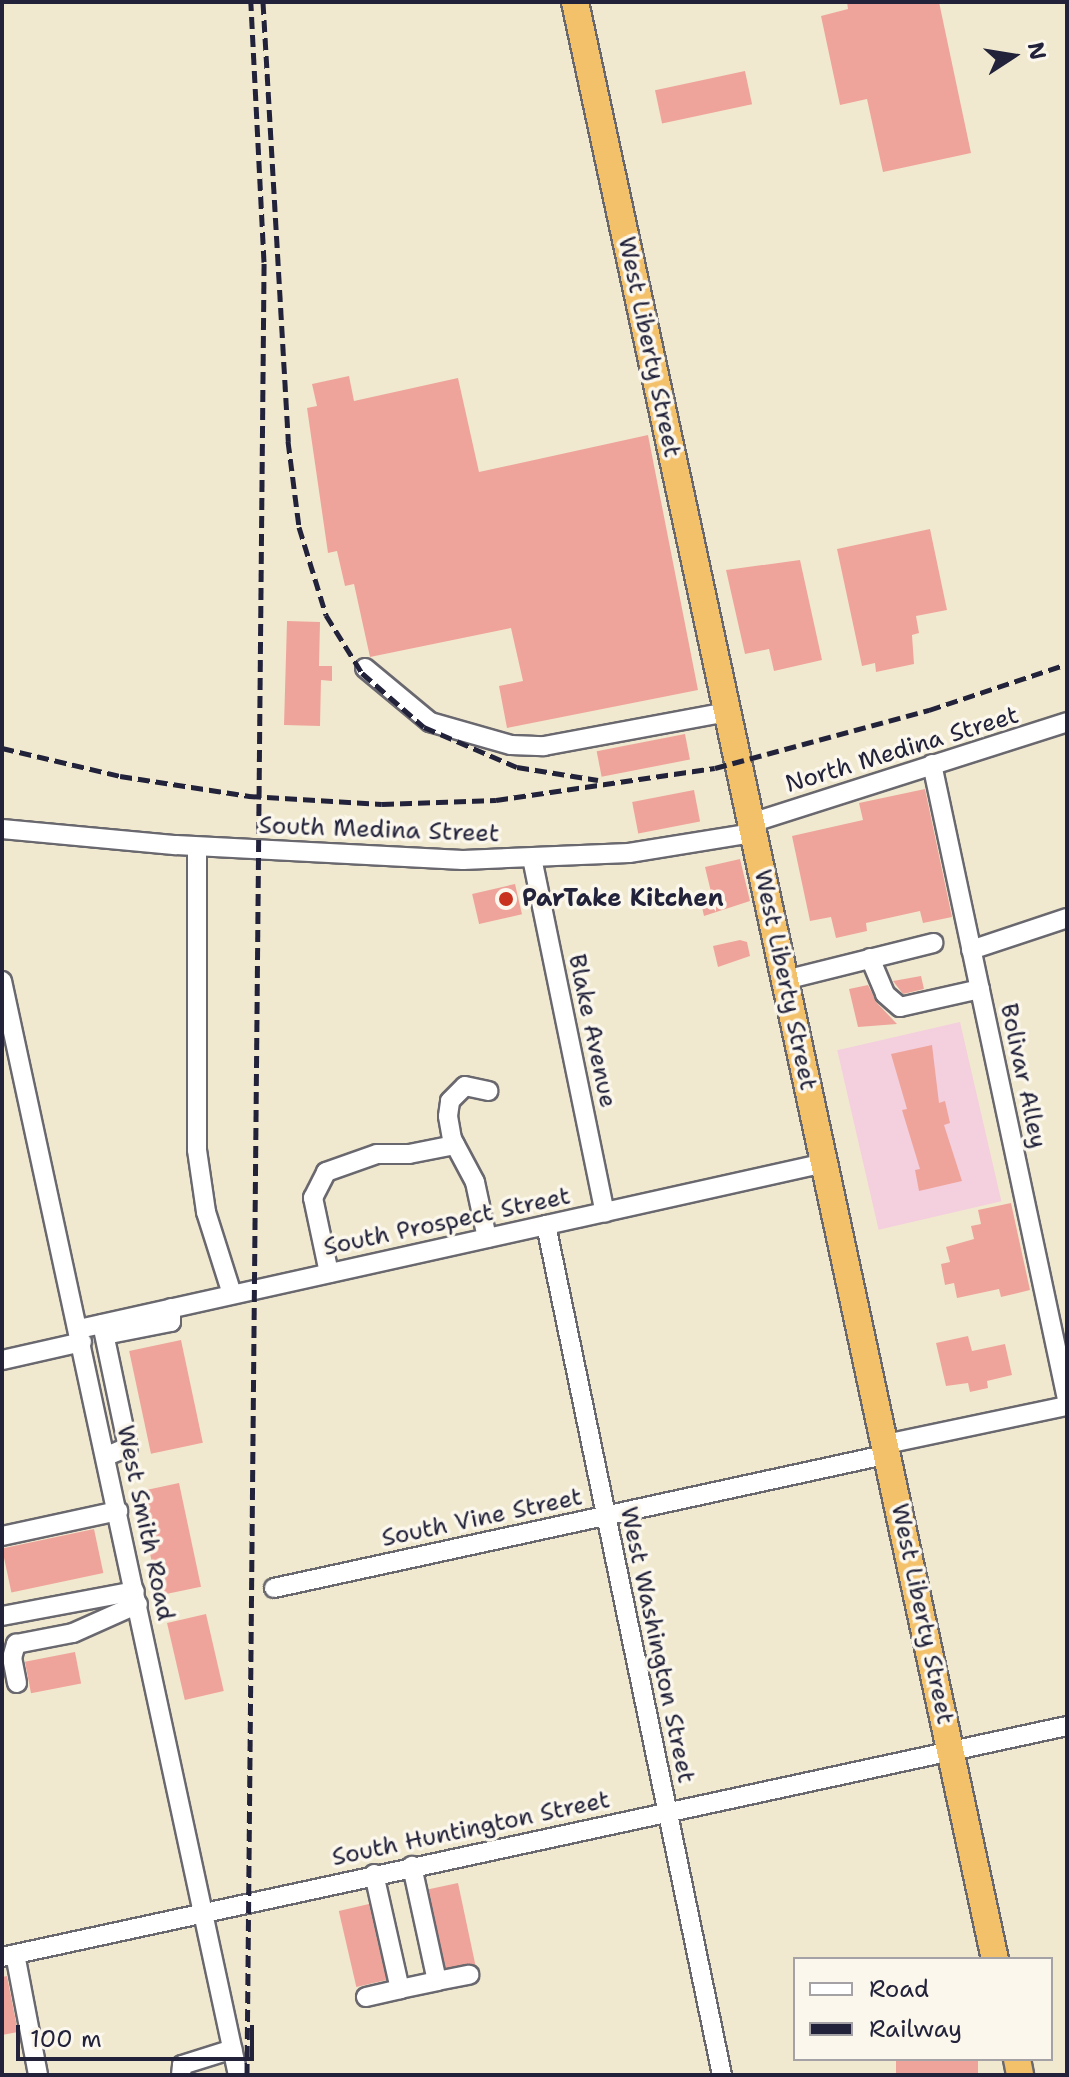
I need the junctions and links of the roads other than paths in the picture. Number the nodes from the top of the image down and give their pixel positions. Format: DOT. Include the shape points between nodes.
graph roads {
  1 [pos="575,2"];
  2 [pos="365,668"];
  3 [pos="728,712"];
  4 [pos="1067,722"];
  5 [pos="932,764"];
  6 [pos="752,828"];
  7 [pos="2,829"];
  8 [pos="197,847"];
  9 [pos="532,858"];
  10 [pos="1067,918"];
  11 [pos="933,943"];
  12 [pos="971,950"];
  13 [pos="870,958"];
  14 [pos="785,980"];
  15 [pos="2,981"];
  16 [pos="980,989"];
  17 [pos="488,1091"];
  18 [pos="455,1145"];
  19 [pos="825,1163"];
  20 [pos="605,1213"];
  21 [pos="546,1225"];
  22 [pos="487,1238"];
  23 [pos="329,1273"];
  24 [pos="232,1294"];
  25 [pos="103,1330"];
  26 [pos="81,1336"];
  27 [pos="2,1360"];
  28 [pos="1067,1399"];
  29 [pos="1067,1406"];
  30 [pos="888,1449"];
  31 [pos="107,1456"];
  32 [pos="118,1511"];
  33 [pos="606,1515"];
  34 [pos="2,1536"];
  35 [pos="274,1588"];
  36 [pos="137,1597"];
  37 [pos="2,1616"];
  38 [pos="17,1683"];
  39 [pos="1067,1726"];
  40 [pos="951,1750"];
  41 [pos="667,1812"];
  42 [pos="412,1866"];
  43 [pos="374,1874"];
  44 [pos="204,1914"];
  45 [pos="8,1955"];
  46 [pos="995,1957"];
  47 [pos="469,1975"];
  48 [pos="437,1981"];
  49 [pos="400,1989"];
  50 [pos="366,1997"];
  51 [pos="233,2049"];
  52 [pos="38,2075"];
  53 [pos="181,2075"];
  54 [pos="238,2075"];
  55 [pos="722,2075"];
  1 -- 3 [label="highway, West Liberty Street"];
  2 -- 3 [label="street" via="430,722 511,745 544,746"];
  3 -- 6 [label="highway, West Liberty Street"];
  4 -- 5 [label="street, North Medina Street"];
  5 -- 6 [label="street, North Medina Street"];
  5 -- 12 [label="street, Bolivar Alley"];
  6 -- 9 [label="street, South Medina Street" via="689,847"];
  6 -- 14 [label="highway, West Liberty Street"];
  7 -- 8 [label="street, South Medina Street"];
  8 -- 9 [label="street, South Medina Street"];
  8 -- 24 [label="street" via="197,1150 206,1212"];
  9 -- 20 [label="street, Blake Avenue"];
  10 -- 12 [label="street"];
  11 -- 13 [label="street"];
  12 -- 16 [label="street, Bolivar Alley"];
  13 -- 14 [label="street"];
  13 -- 16 [label="street" via="885,994 900,1007"];
  14 -- 19 [label="highway, West Liberty Street"];
  15 -- 26 [label="street, West Smith Road"];
  16 -- 28 [label="street, Bolivar Alley"];
  17 -- 18 [label="street" via="465,1086 450,1101"];
  18 -- 22 [label="street" via="475,1182"];
  18 -- 23 [label="street" via="377,1154 326,1172 313,1198"];
  19 -- 20 [label="street, South Prospect Street"];
  19 -- 30 [label="highway, West Liberty Street"];
  20 -- 21 [label="street, South Prospect Street"];
  21 -- 22 [label="street, South Prospect Street"];
  21 -- 33 [label="street, West Washington Street"];
  22 -- 23 [label="street, South Prospect Street"];
  23 -- 24 [label="street, South Prospect Street"];
  24 -- 25 [label="street, South Prospect Street"];
  25 -- 26 [label="street, South Prospect Street"];
  25 -- 31 [label="street" via="128,1447"];
  26 -- 27 [label="street, South Prospect Street"];
  26 -- 31 [label="street, West Smith Road"];
  29 -- 30 [label="street, South Vine Street"];
  30 -- 33 [label="street, South Vine Street"];
  30 -- 40 [label="highway, West Liberty Street"];
  31 -- 32 [label="street, West Smith Road"];
  32 -- 34 [label="street"];
  32 -- 36 [label="street, West Smith Road"];
  33 -- 35 [label="street, South Vine Street"];
  33 -- 41 [label="street, West Washington Street"];
  36 -- 37 [label="street"];
  36 -- 38 [label="street" via="73,1633 16,1644 12,1658"];
  36 -- 44 [label="street, West Smith Road"];
  39 -- 40 [label="street, South Huntington Street"];
  40 -- 41 [label="street, South Huntington Street"];
  40 -- 46 [label="highway, West Liberty Street"];
  41 -- 42 [label="street, South Huntington Street"];
  41 -- 55 [label="street, West Washington Street"];
  42 -- 43 [label="street, South Huntington Street"];
  42 -- 48 [label="street"];
  43 -- 44 [label="street, South Huntington Street"];
  43 -- 49 [label="street"];
  44 -- 45 [label="street, South Huntington Street"];
  44 -- 51 [label="street, West Smith Road"];
  45 -- 52 [label="street"];
  47 -- 48 [label="street"];
  48 -- 49 [label="street"];
  49 -- 50 [label="street"];
  51 -- 53 [label="street" via="182,2065"];
  51 -- 54 [label="street, West Smith Road"];
}
